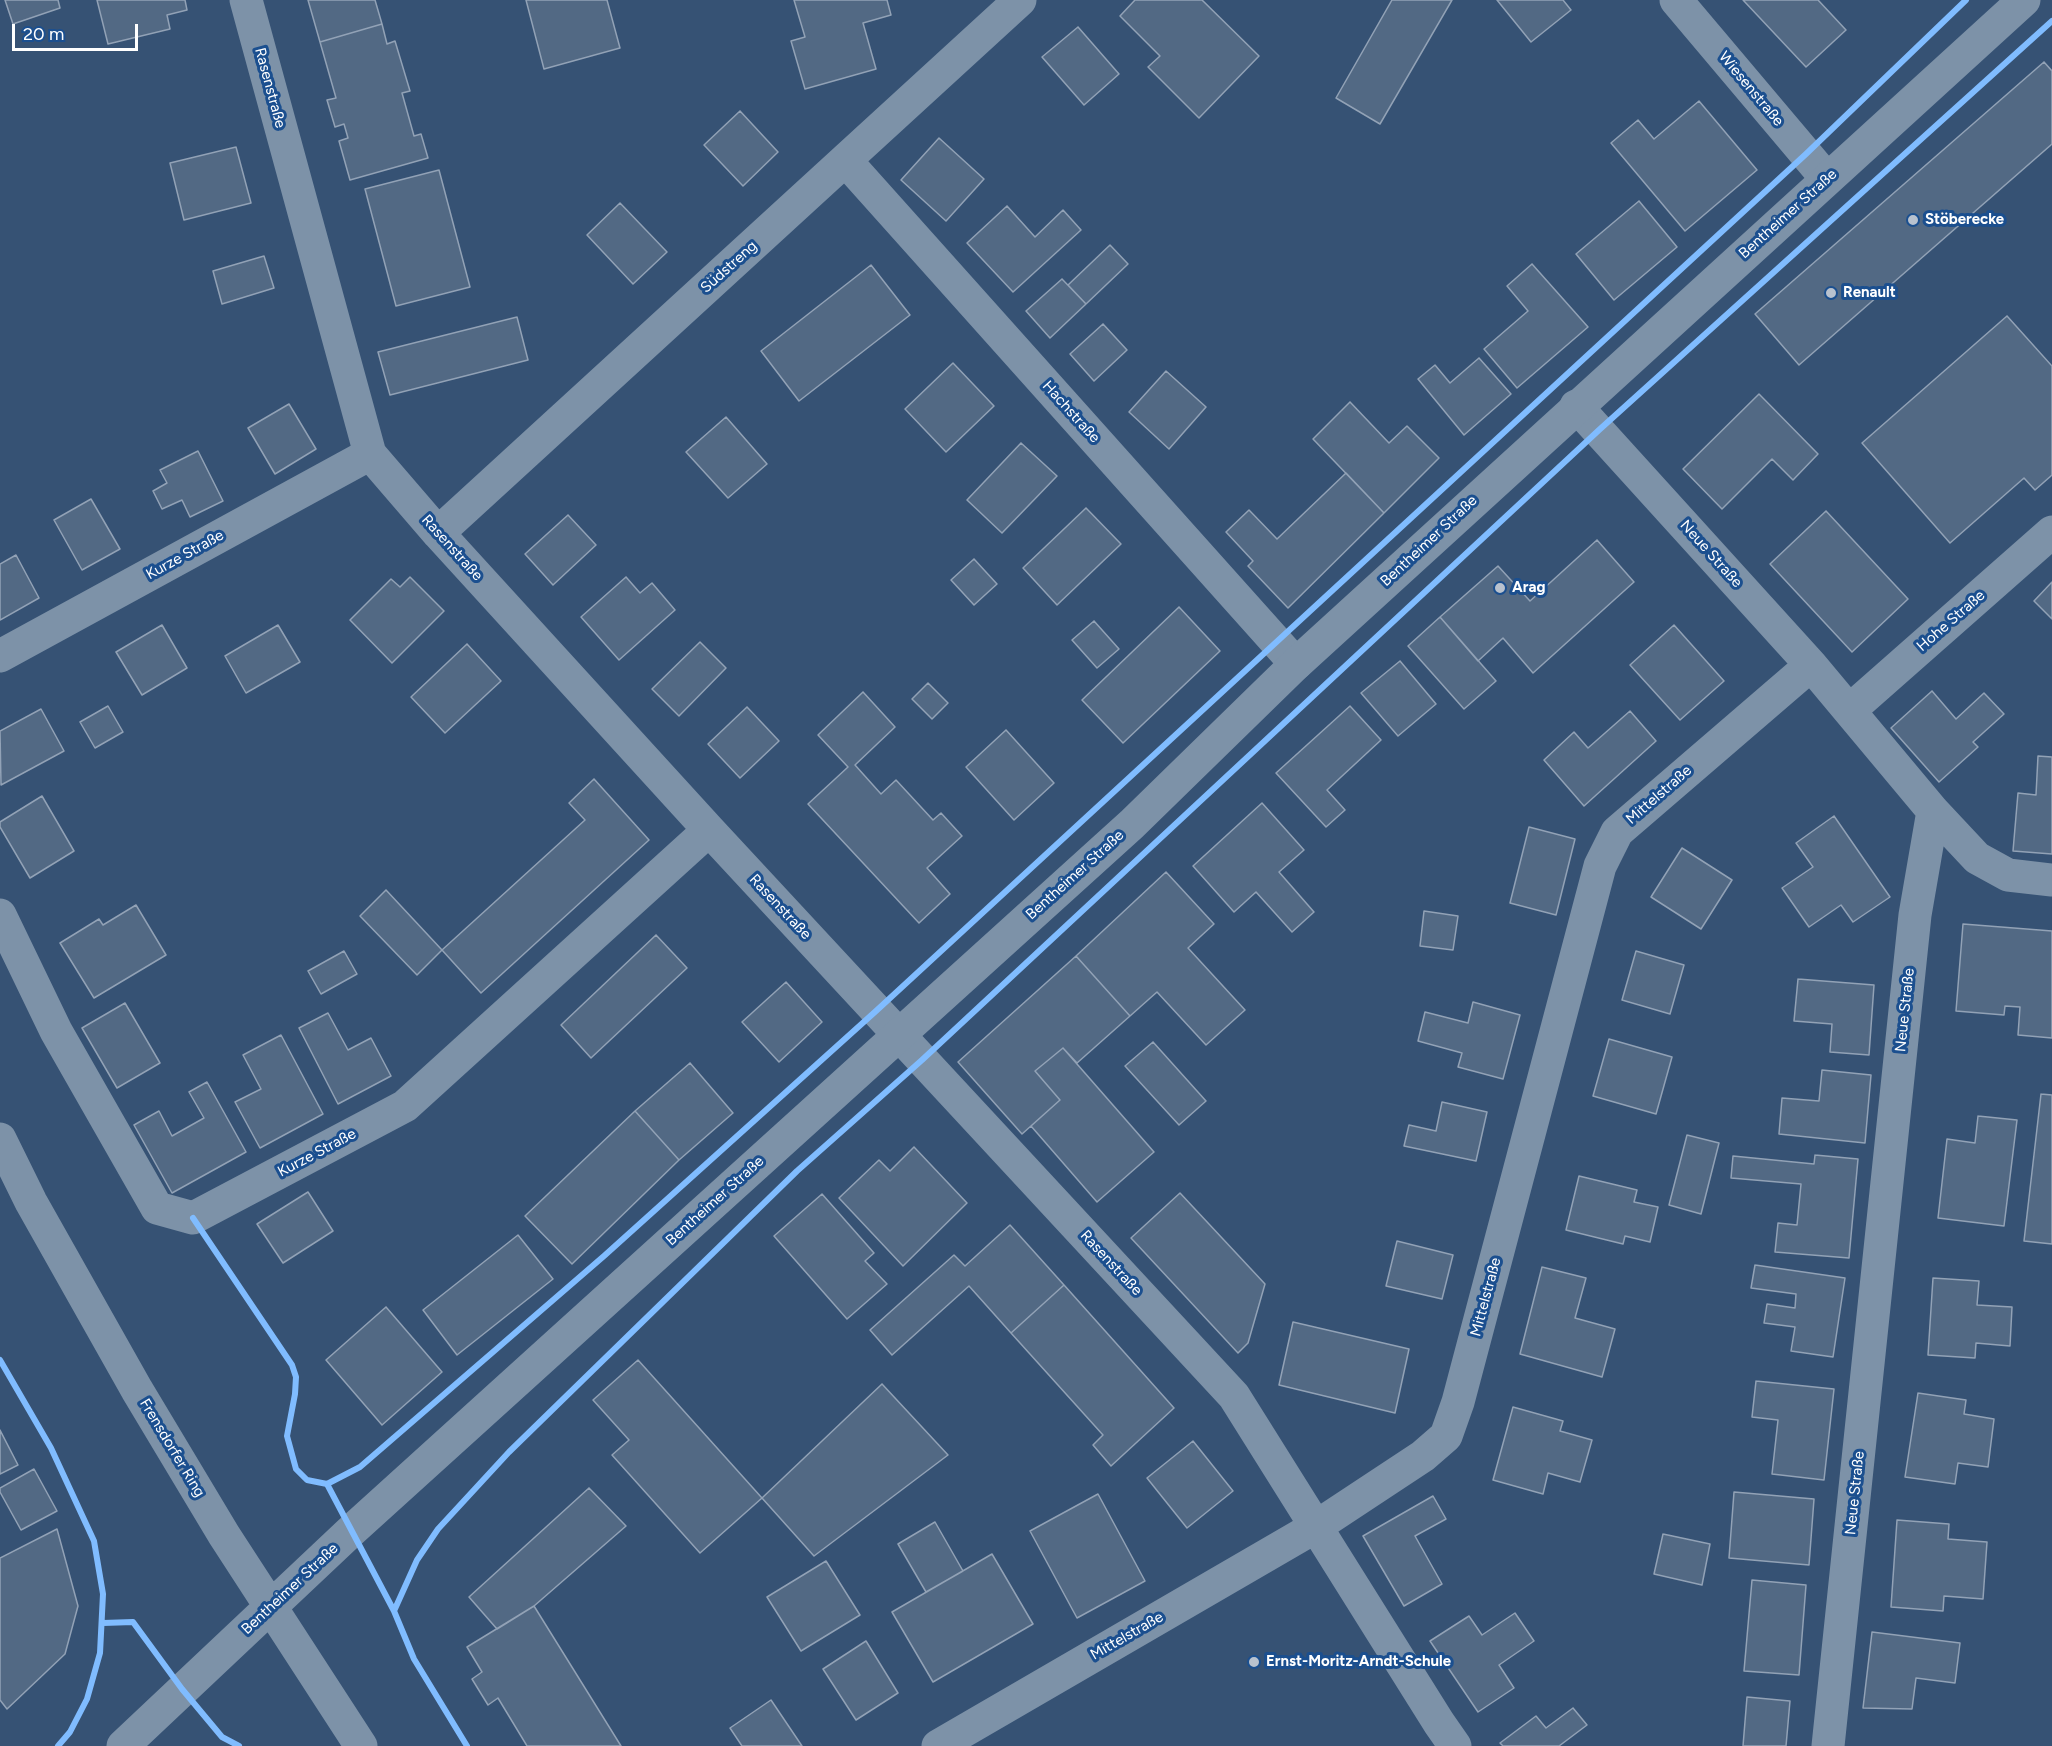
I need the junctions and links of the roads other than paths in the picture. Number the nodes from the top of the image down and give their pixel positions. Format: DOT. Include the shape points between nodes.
graph roads {
  1 [pos="246,0"];
  2 [pos="1020,0"];
  3 [pos="1676,0"];
  4 [pos="2016,8"];
  5 [pos="846,161"];
  6 [pos="1827,178"];
  7 [pos="1576,406"];
  8 [pos="370,454"];
  9 [pos="2052,532"];
  10 [pos="438,533"];
  11 [pos="0,657"];
  12 [pos="1296,664"];
  13 [pos="1811,665"];
  14 [pos="1850,710"];
  15 [pos="1933,811"];
  16 [pos="709,830"];
  17 [pos="2052,880"];
  18 [pos="0,915"];
  19 [pos="898,1034"];
  20 [pos="0,1139"];
  21 [pos="1317,1526"];
  22 [pos="271,1609"];
  23 [pos="123,1746"];
  24 [pos="361,1746"];
  25 [pos="938,1746"];
  26 [pos="1455,1746"];
  27 [pos="1828,1746"];
  1 -- 8 [label="street, Rasenstraße"];
  2 -- 5 [label="street, Südstreng"];
  3 -- 6 [label="street, Wiesenstraße"];
  4 -- 6 [label="street, Bentheimer Straße"];
  5 -- 10 [label="street, Südstreng"];
  5 -- 12 [label="street, Hachstraße"];
  6 -- 7 [label="street, Bentheimer Straße"];
  7 -- 12 [label="street, Bentheimer Straße"];
  7 -- 13 [label="street, Neue Straße"];
  8 -- 10 [label="street, Rasenstraße"];
  8 -- 11 [label="street, Kurze Straße"];
  9 -- 14 [label="street, Hohe Straße"];
  10 -- 16 [label="street, Rasenstraße"];
  12 -- 19 [label="street, Bentheimer Straße" via="1132,824"];
  13 -- 14 [label="street, Neue Straße"];
  13 -- 21 [label="street, Mittelstraße" via="1617,832 1599,866 1446,1436 1423,1456"];
  14 -- 15 [label="street, Neue Straße"];
  15 -- 17 [label="street" via="1977,858 2008,875"];
  15 -- 27 [label="street, Neue Straße" via="1915,915"];
  16 -- 18 [label="street, Kurze Straße" via="405,1106 193,1218 157,1208 56,1031"];
  16 -- 19 [label="street, Rasenstraße"];
  19 -- 21 [label="street, Rasenstraße" via="1234,1396"];
  19 -- 22 [label="street, Bentheimer Straße" via="350,1532"];
  20 -- 22 [label="street, Frensdorfer Ring" via="137,1390"];
  21 -- 25 [label="street, Mittelstraße"];
  21 -- 26 [label="street, Rasenstraße"];
  22 -- 23 [label="street, Bentheimer Straße"];
  22 -- 24 [label="street, Frensdorfer Ring"];
}
